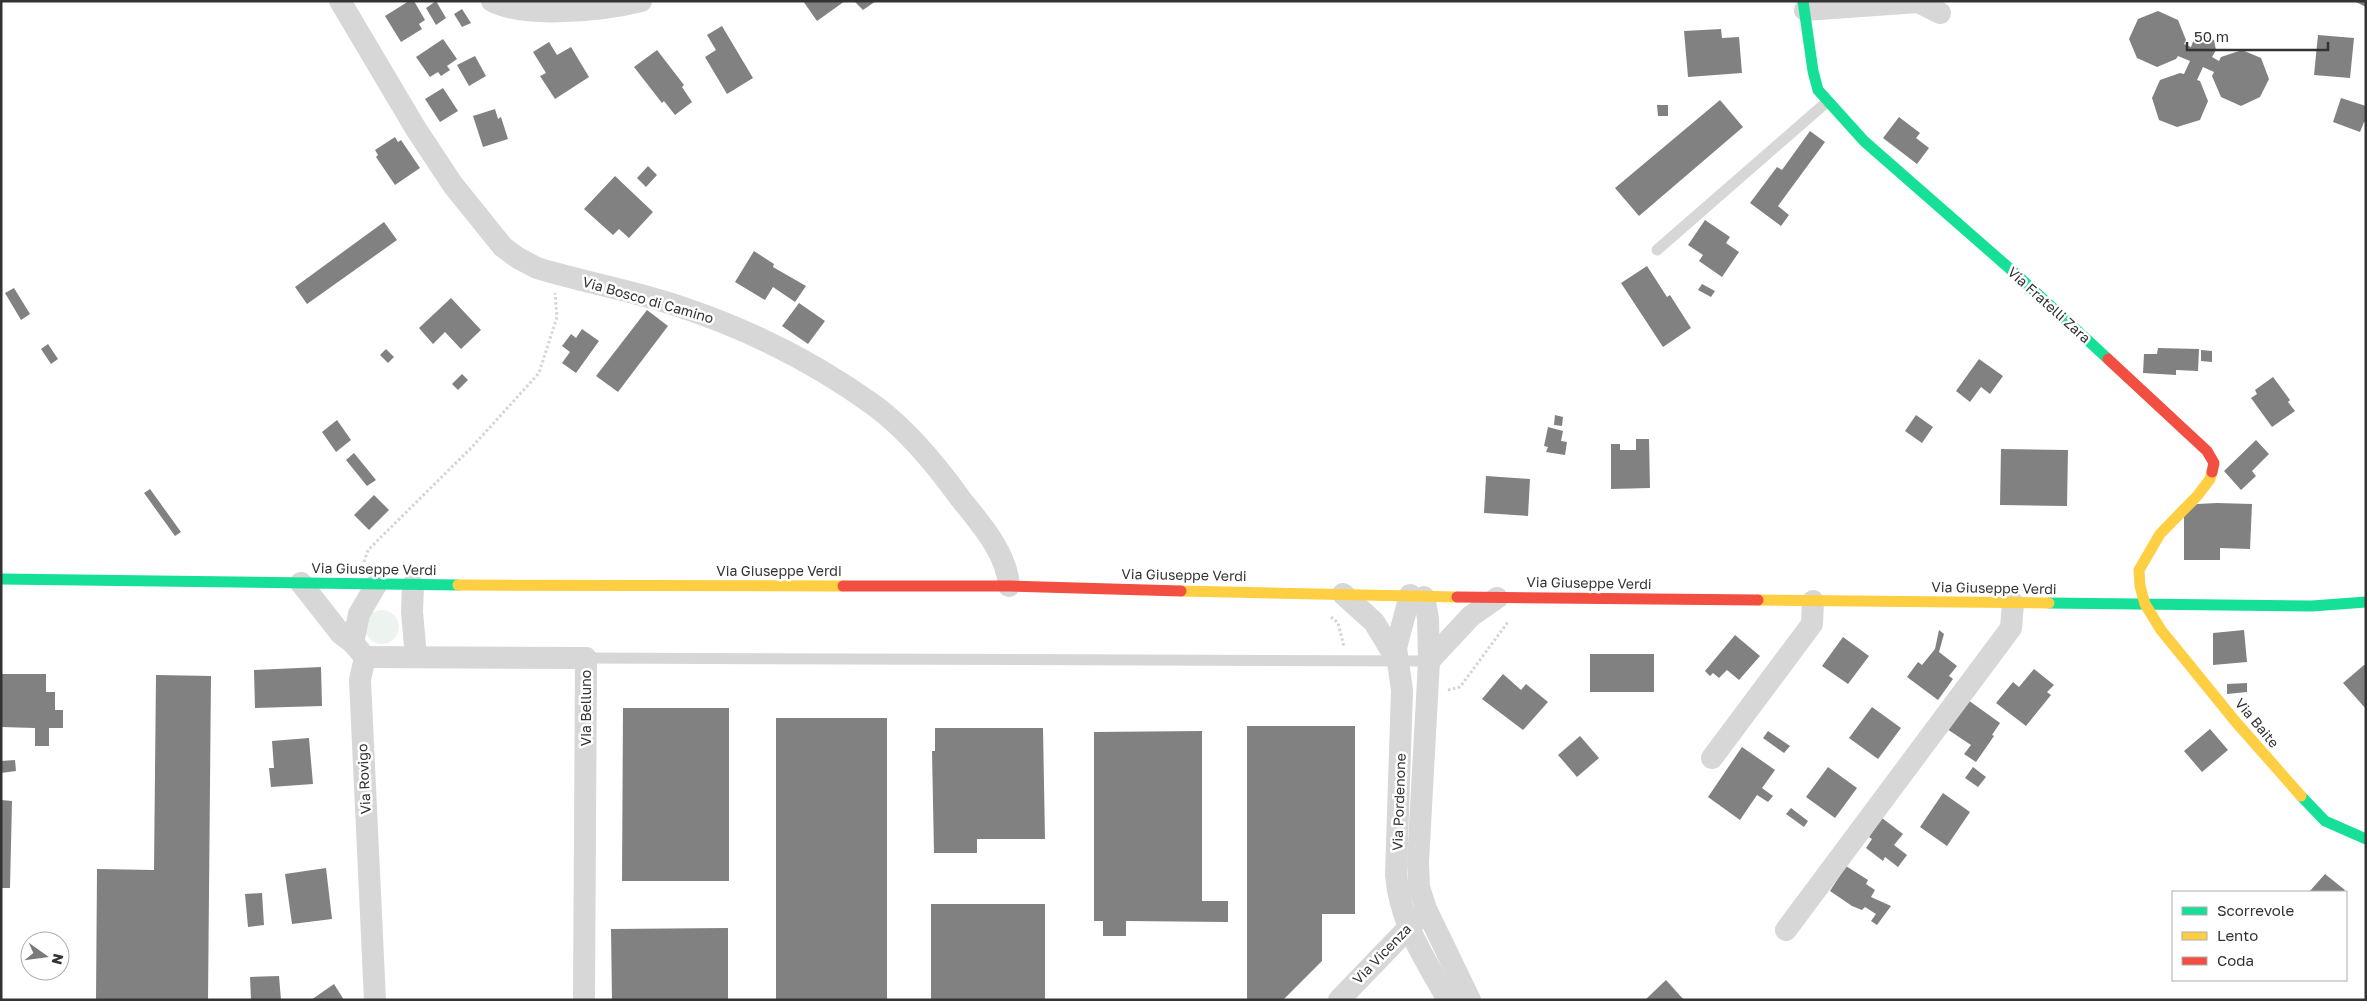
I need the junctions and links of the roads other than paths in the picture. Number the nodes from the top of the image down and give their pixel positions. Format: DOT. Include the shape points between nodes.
graph roads {
  1 [pos="340,1"];
  2 [pos="492,1"];
  3 [pos="641,1"];
  4 [pos="1804,6"];
  5 [pos="1940,13"];
  6 [pos="1828,100"];
  7 [pos="1657,250"];
  8 [pos="1,579"];
  9 [pos="301,583"];
  10 [pos="366,584"];
  11 [pos="413,585"];
  12 [pos="1009,586"];
  13 [pos="1343,594"];
  14 [pos="1417,596"];
  15 [pos="1497,598"];
  16 [pos="1812,601"];
  17 [pos="2366,602"];
  18 [pos="2013,603"];
  19 [pos="2145,604"];
  20 [pos="359,650"];
  21 [pos="416,657"];
  22 [pos="586,658"];
  23 [pos="1397,660"];
  24 [pos="1429,661"];
  25 [pos="1712,758"];
  26 [pos="2366,839"];
  27 [pos="1426,909"];
  28 [pos="1408,928"];
  29 [pos="1786,930"];
  30 [pos="375,1000"];
  31 [pos="584,1000"];
  32 [pos="1339,1000"];
  33 [pos="1448,1000"];
  34 [pos="1470,1000"];
  1 -- 12 [label="street, Via Bosco di Camino" via="416,129 453,185 503,248 524,262 554,273 673,304 727,324 771,343 877,407 931,459 974,515 995,546 1008,573"];
  2 -- 3 [label="street" via="523,12 558,12"];
  4 -- 5 [label="street, Via Fratelli Zara" via="1918,2"];
  4 -- 6 [label="main road, Via Fratelli Zara" via="1813,71 1818,90"];
  6 -- 7 [label="lane"];
  6 -- 19 [label="main road, Via Fratelli Zara" via="1864,141 2191,434 2214,463 2210,479 2198,496 2160,534 2139,570"];
  8 -- 9 [label="main road, Via Giuseppe Verdi"];
  9 -- 10 [label="main road, Via Giuseppe Verdi"];
  9 -- 20 [label="street" via="341,634"];
  10 -- 11 [label="main road, Via Giuseppe Verdi"];
  10 -- 20 [label="street, Via Rovigo" via="359,614"];
  11 -- 12 [label="main road, Via Giuseppe Verdi"];
  11 -- 21 [label="street"];
  12 -- 13 [label="main road, Via Giuseppe Verdi"];
  13 -- 14 [label="main road, Via Giuseppe Verdi"];
  13 -- 23 [label="street" via="1374,622"];
  14 -- 15 [label="main road, Via Giuseppe Verdi"];
  14 -- 23 [label="street, Via Pordenone" via="1398,635"];
  14 -- 24 [label="street, Via Pordenone" via="1428,618"];
  15 -- 16 [label="main road, Via Giuseppe Verdi"];
  15 -- 24 [label="street" via="1471,616"];
  16 -- 18 [label="main road, Via Giuseppe Verdi"];
  16 -- 25 [label="street" via="1812,624"];
  17 -- 19 [label="main road, Via Giuseppe Verdi" via="2312,606"];
  18 -- 19 [label="main road, Via Giuseppe Verdi"];
  18 -- 29 [label="street" via="2011,628"];
  19 -- 26 [label="main road, Via Baite" via="2161,630 2305,800 2325,820"];
  20 -- 21 [label="street, Via Belluno"];
  20 -- 30 [label="street, Via Rovigo"];
  21 -- 22 [label="street, Via Belluno"];
  22 -- 23 [label="lane"];
  22 -- 31 [label="street, Via Belluno"];
  23 -- 24 [label="lane"];
  23 -- 28 [label="street, Via Pordenone" via="1402,690 1396,875 1398,896"];
  24 -- 27 [label="street, Via Pordenone" via="1418,862 1419,887"];
  27 -- 28 [label="street, Via Vicenza"];
  27 -- 34 [label="street, Via Pordenone"];
  28 -- 32 [label="street, Via Vicenza"];
  28 -- 33 [label="street, Via Pordenone"];
}
